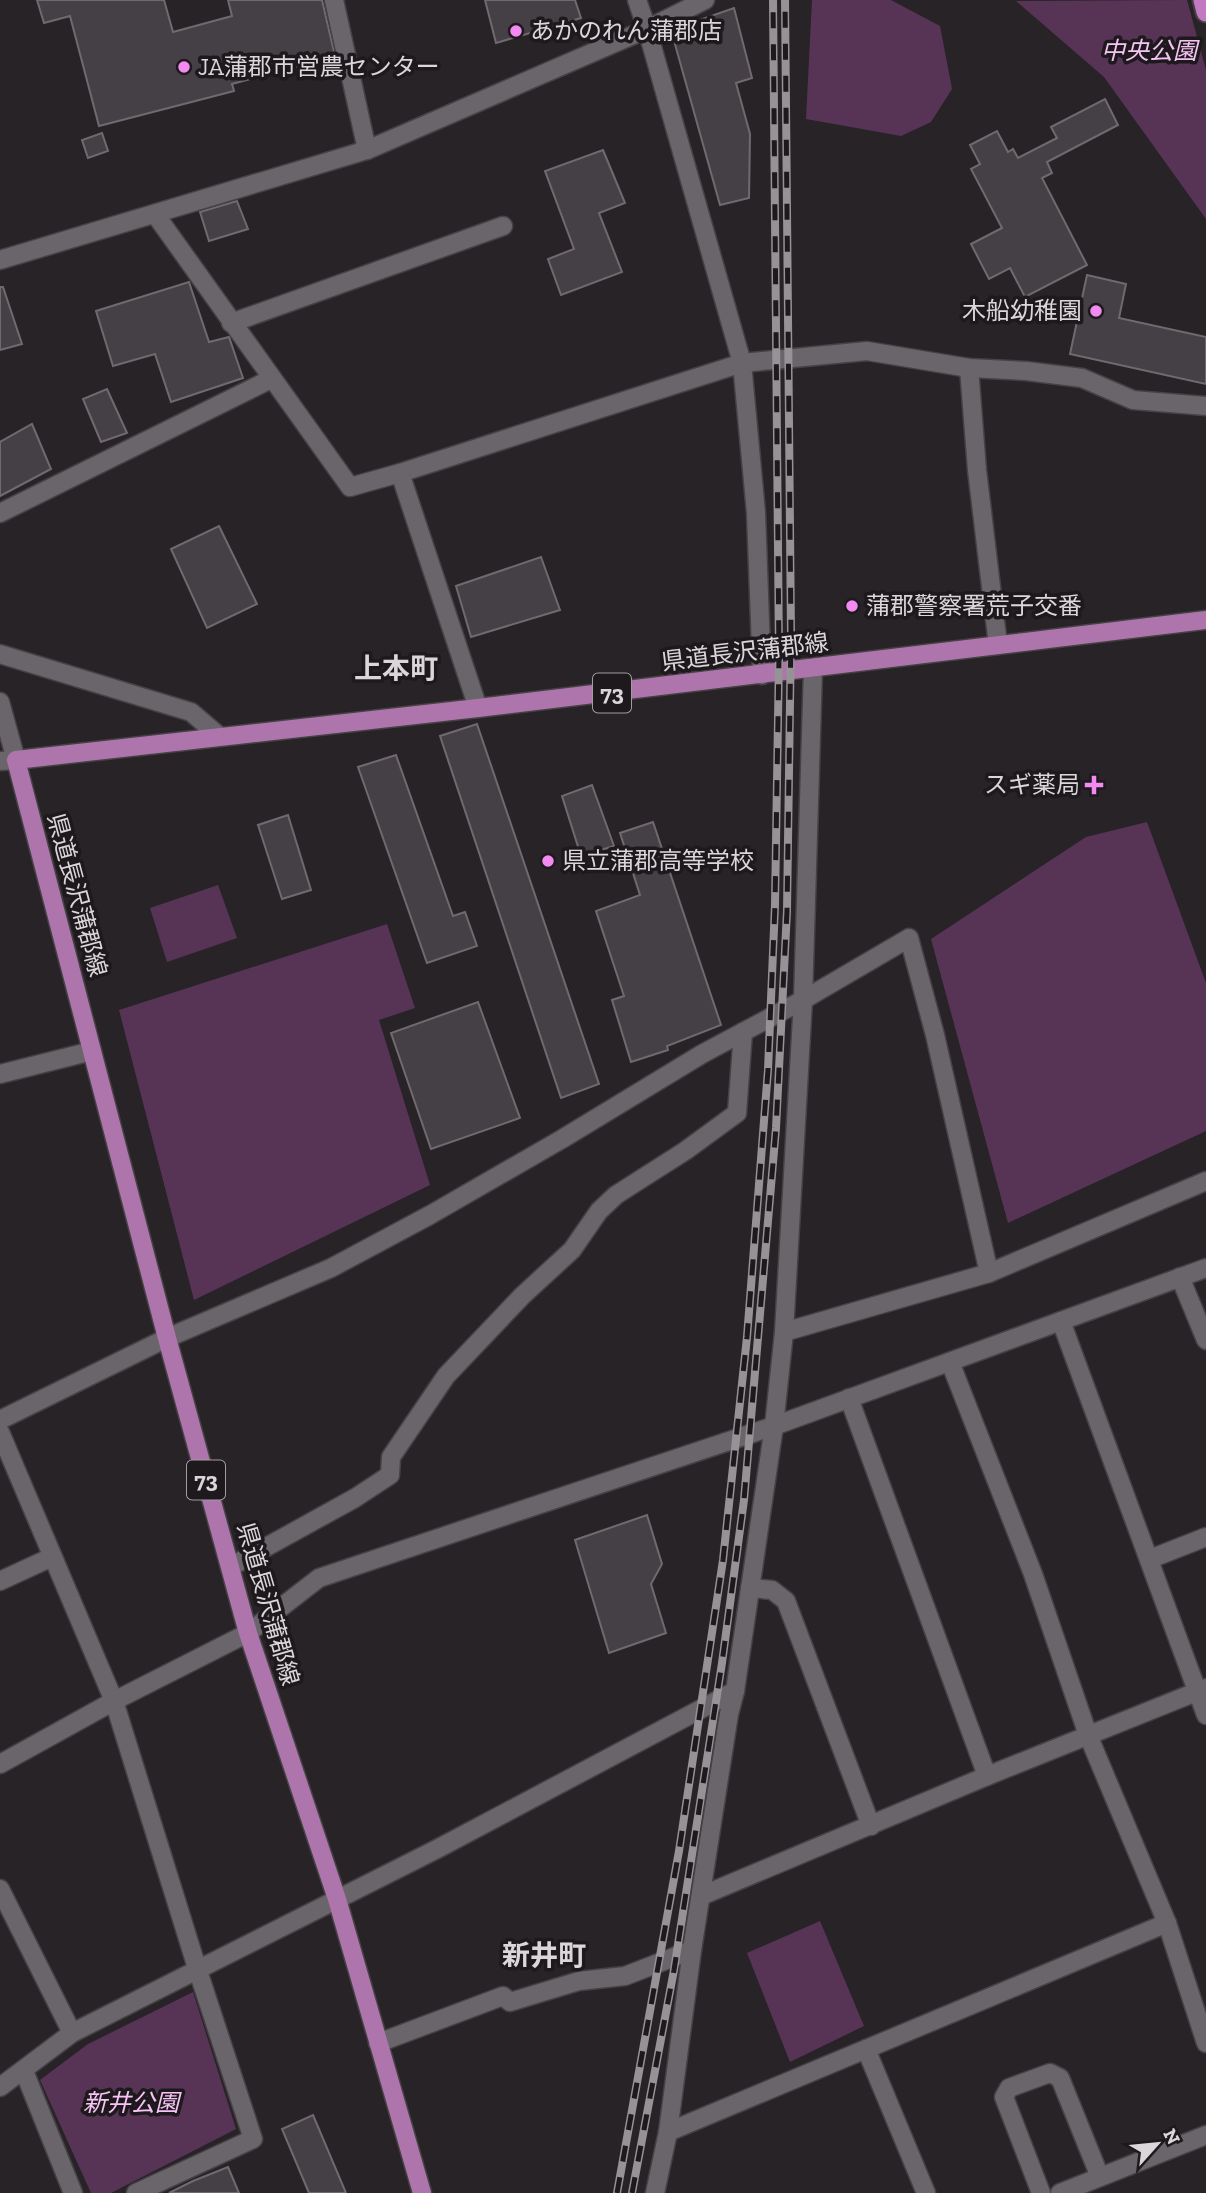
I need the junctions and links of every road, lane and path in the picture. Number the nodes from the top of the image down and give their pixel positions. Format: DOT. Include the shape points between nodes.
graph roads {
  1 [pos="334,0"];
  2 [pos="637,0"];
  3 [pos="705,0"];
  4 [pos="1203,0"];
  5 [pos="1206,12"];
  6 [pos="647,29"];
  7 [pos="367,150"];
  8 [pos="155,214"];
  9 [pos="503,226"];
  10 [pos="0,260"];
  11 [pos="231,323"];
  12 [pos="742,363"];
  13 [pos="969,368"];
  14 [pos="271,379"];
  15 [pos="1206,406"];
  16 [pos="400,473"];
  17 [pos="0,513"];
  18 [pos="1206,620"];
  19 [pos="998,645"];
  20 [pos="0,654"];
  21 [pos="813,669"];
  22 [pos="762,675"];
  23 [pos="0,702"];
  24 [pos="478,708"];
  25 [pos="219,736"];
  26 [pos="8,760"];
  27 [pos="803,1000"];
  28 [pos="743,1032"];
  29 [pos="92,1051"];
  30 [pos="0,1074"];
  31 [pos="1206,1181"];
  32 [pos="1206,1268"];
  33 [pos="989,1273"];
  34 [pos="1180,1277"];
  35 [pos="1061,1321"];
  36 [pos="784,1332"];
  37 [pos="167,1338"];
  38 [pos="1206,1340"];
  39 [pos="950,1362"];
  40 [pos="849,1398"];
  41 [pos="0,1420"];
  42 [pos="774,1426"];
  43 [pos="0,1433"];
  44 [pos="1206,1537"];
  45 [pos="51,1558"];
  46 [pos="1150,1559"];
  47 [pos="230,1567"];
  48 [pos="0,1581"];
  49 [pos="750,1588"];
  50 [pos="248,1633"];
  51 [pos="1202,1690"];
  52 [pos="735,1691"];
  53 [pos="114,1701"];
  54 [pos="1206,1715"];
  55 [pos="1088,1735"];
  56 [pos="0,1764"];
  57 [pos="986,1776"];
  58 [pos="871,1826"];
  59 [pos="0,1889"];
  60 [pos="701,1896"];
  61 [pos="337,1899"];
  62 [pos="4,1912"];
  63 [pos="1167,1923"];
  64 [pos="692,1950"];
  65 [pos="198,1971"];
  66 [pos="72,2033"];
  67 [pos="378,2043"];
  68 [pos="1206,2043"];
  69 [pos="866,2049"];
  70 [pos="24,2071"];
  71 [pos="0,2087"];
  72 [pos="668,2132"];
  73 [pos="1206,2135"];
  74 [pos="1100,2177"];
  75 [pos="73,2193"];
  76 [pos="136,2193"];
  77 [pos="422,2193"];
  78 [pos="655,2193"];
  79 [pos="926,2193"];
  80 [pos="1041,2193"];
  81 [pos="1060,2193"];
  1 -- 7 [label="street"];
  2 -- 6 [label="street"];
  3 -- 6 [label="street"];
  4 -- 5 [label="highway"];
  6 -- 7 [label="street"];
  6 -- 12 [label="street"];
  7 -- 8 [label="street"];
  8 -- 10 [label="street"];
  8 -- 11 [label="street"];
  9 -- 11 [label="street"];
  11 -- 14 [label="street"];
  12 -- 13 [label="street" via="867,351"];
  12 -- 16 [label="street"];
  12 -- 22 [label="street"];
  13 -- 15 [label="street" via="1082,378 1133,400"];
  13 -- 19 [label="street"];
  14 -- 16 [label="street" via="350,487"];
  14 -- 17 [label="street"];
  16 -- 24 [label="street"];
  18 -- 19 [label="main road, 県道長沢蒲郡線 / 73"];
  19 -- 21 [label="main road, 県道長沢蒲郡線 / 73"];
  20 -- 25 [label="street" via="191,712"];
  21 -- 22 [label="main road, 県道長沢蒲郡線 / 73"];
  21 -- 27 [label="street"];
  22 -- 24 [label="main road, 県道長沢蒲郡線 / 73"];
  23 -- 26 [label="street"];
  24 -- 25 [label="main road, 県道長沢蒲郡線 / 73"];
  25 -- 26 [label="main road, 県道長沢蒲郡線 / 73"];
  26 -- 29 [label="main road, 県道長沢蒲郡線 / 73"];
  27 -- 28 [label="street"];
  27 -- 33 [label="street" via="909,938"];
  27 -- 36 [label="street"];
  28 -- 37 [label="street" via="342,1262"];
  28 -- 47 [label="street" via="737,1113 616,1195 599,1212 572,1250 446,1376 391,1457 390,1475"];
  29 -- 30 [label="street"];
  29 -- 37 [label="main road, 県道長沢蒲郡線 / 73"];
  31 -- 33 [label="street"];
  32 -- 34 [label="street"];
  33 -- 36 [label="street"];
  34 -- 35 [label="street"];
  34 -- 38 [label="street"];
  35 -- 39 [label="street"];
  35 -- 46 [label="street"];
  36 -- 42 [label="street"];
  37 -- 41 [label="street"];
  37 -- 47 [label="main road, 県道長沢蒲郡線 / 73"];
  39 -- 40 [label="street"];
  39 -- 55 [label="street"];
  40 -- 42 [label="street"];
  40 -- 57 [label="street"];
  42 -- 49 [label="street"];
  42 -- 50 [label="street" via="319,1578"];
  43 -- 45 [label="street"];
  44 -- 46 [label="street"];
  45 -- 48 [label="street"];
  45 -- 53 [label="street"];
  46 -- 51 [label="street"];
  47 -- 50 [label="main road, 県道長沢蒲郡線 / 73"];
  49 -- 52 [label="street"];
  49 -- 58 [label="street" via="772,1590 786,1601"];
  50 -- 53 [label="street"];
  50 -- 61 [label="main road, 県道長沢蒲郡線 / 73"];
  51 -- 54 [label="street"];
  51 -- 55 [label="street"];
  52 -- 60 [label="street"];
  52 -- 61 [label="street"];
  53 -- 56 [label="street"];
  53 -- 65 [label="street"];
  55 -- 57 [label="street"];
  55 -- 63 [label="street"];
  57 -- 58 [label="street"];
  58 -- 60 [label="street"];
  59 -- 62 [label="street"];
  60 -- 64 [label="street"];
  61 -- 65 [label="street"];
  61 -- 67 [label="main road, 県道長沢蒲郡線 / 73"];
  62 -- 66 [label="street"];
  63 -- 68 [label="street"];
  63 -- 69 [label="street"];
  64 -- 67 [label="street" via="625,1976 579,1981 510,2001 503,1996"];
  64 -- 72 [label="street"];
  65 -- 66 [label="street"];
  65 -- 76 [label="street" via="253,2139"];
  66 -- 70 [label="street"];
  67 -- 77 [label="main road, 県道長沢蒲郡線 / 73"];
  69 -- 72 [label="street"];
  69 -- 79 [label="street"];
  70 -- 71 [label="street"];
  70 -- 75 [label="street"];
  72 -- 78 [label="street"];
  73 -- 74 [label="street"];
  74 -- 80 [label="street" via="1060,2078 1050,2073 1009,2088 1004,2097"];
  74 -- 81 [label="street"];
}
